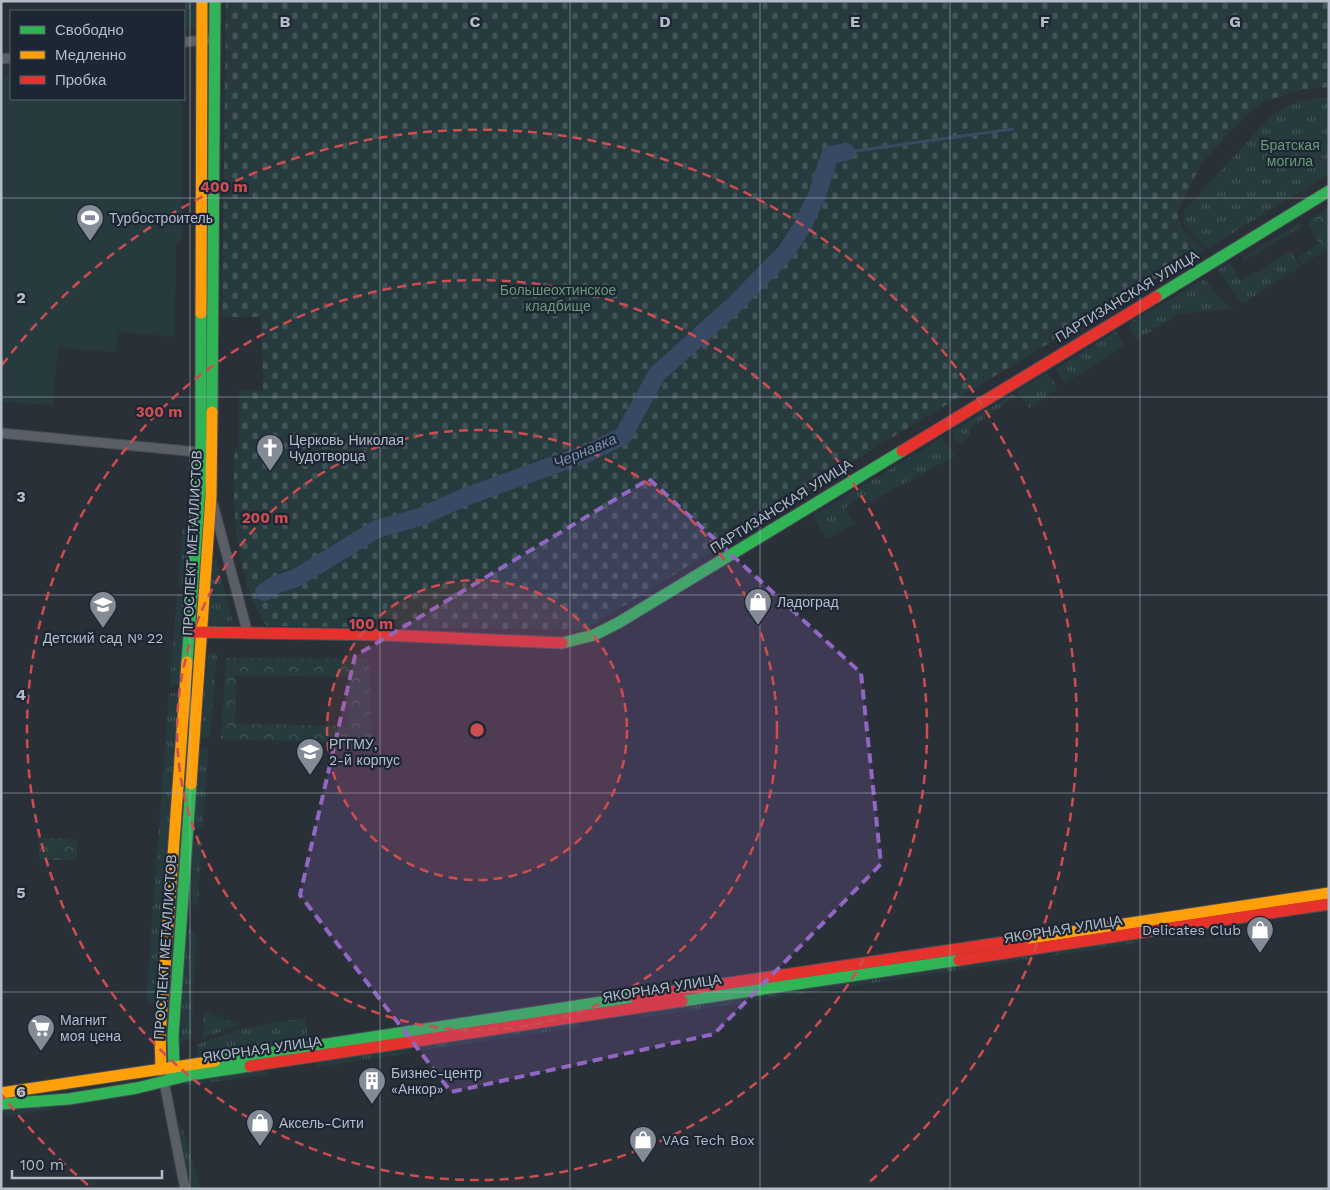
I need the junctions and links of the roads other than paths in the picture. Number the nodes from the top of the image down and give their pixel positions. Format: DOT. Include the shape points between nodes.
graph roads {
  1 [pos="202,1"];
  2 [pos="215,1"];
  3 [pos="215,39"];
  4 [pos="203,40"];
  5 [pos="185,42"];
  6 [pos="1329,190"];
  7 [pos="1,433"];
  8 [pos="207,452"];
  9 [pos="211,496"];
  10 [pos="196,632"];
  11 [pos="248,634"];
  12 [pos="1329,894"];
  13 [pos="1329,904"];
  14 [pos="174,1067"];
  15 [pos="162,1069"];
  16 [pos="164,1082"];
  17 [pos="1,1093"];
  18 [pos="1,1104"];
  19 [pos="185,1189"];
  1 -- 4 [label="street, ПРОСПЕКТ МЕТАЛЛИСТОВ"];
  2 -- 3 [label="street, ПРОСПЕКТ МЕТАЛЛИСТОВ"];
  3 -- 4 [label="street"];
  3 -- 8 [label="street, ПРОСПЕКТ МЕТАЛЛИСТОВ"];
  4 -- 5 [label="street"];
  4 -- 8 [label="street, ПРОСПЕКТ МЕТАЛЛИСТОВ"];
  6 -- 11 [label="street, ПАРТИЗАНСКАЯ УЛИЦА" via="590,638 555,644 386,635"];
  7 -- 8 [label="street"];
  8 -- 9 [label="street, ПРОСПЕКТ МЕТАЛЛИСТОВ"];
  8 -- 10 [label="street, ПРОСПЕКТ МЕТАЛЛИСТОВ"];
  9 -- 10 [label="street, ПРОСПЕКТ МЕТАЛЛИСТОВ"];
  9 -- 11 [label="street"];
  10 -- 11 [label="street, ПАРТИЗАНСКАЯ УЛИЦА"];
  10 -- 14 [label="street, ПРОСПЕКТ МЕТАЛЛИСТОВ" via="172,1036"];
  10 -- 15 [label="street, ПРОСПЕКТ МЕТАЛЛИСТОВ" via="160,1035"];
  12 -- 14 [label="street, ЯКОРНАЯ УЛИЦА"];
  13 -- 16 [label="street, ЯКОРНАЯ УЛИЦА" via="190,1075"];
  14 -- 15 [label="street, ЯКОРНАЯ УЛИЦА"];
  14 -- 16 [label="street"];
  15 -- 16 [label="street"];
  15 -- 17 [label="street, ЯКОРНАЯ УЛИЦА"];
  16 -- 18 [label="street, ЯКОРНАЯ УЛИЦА" via="69,1098"];
  16 -- 19 [label="street"];
}
